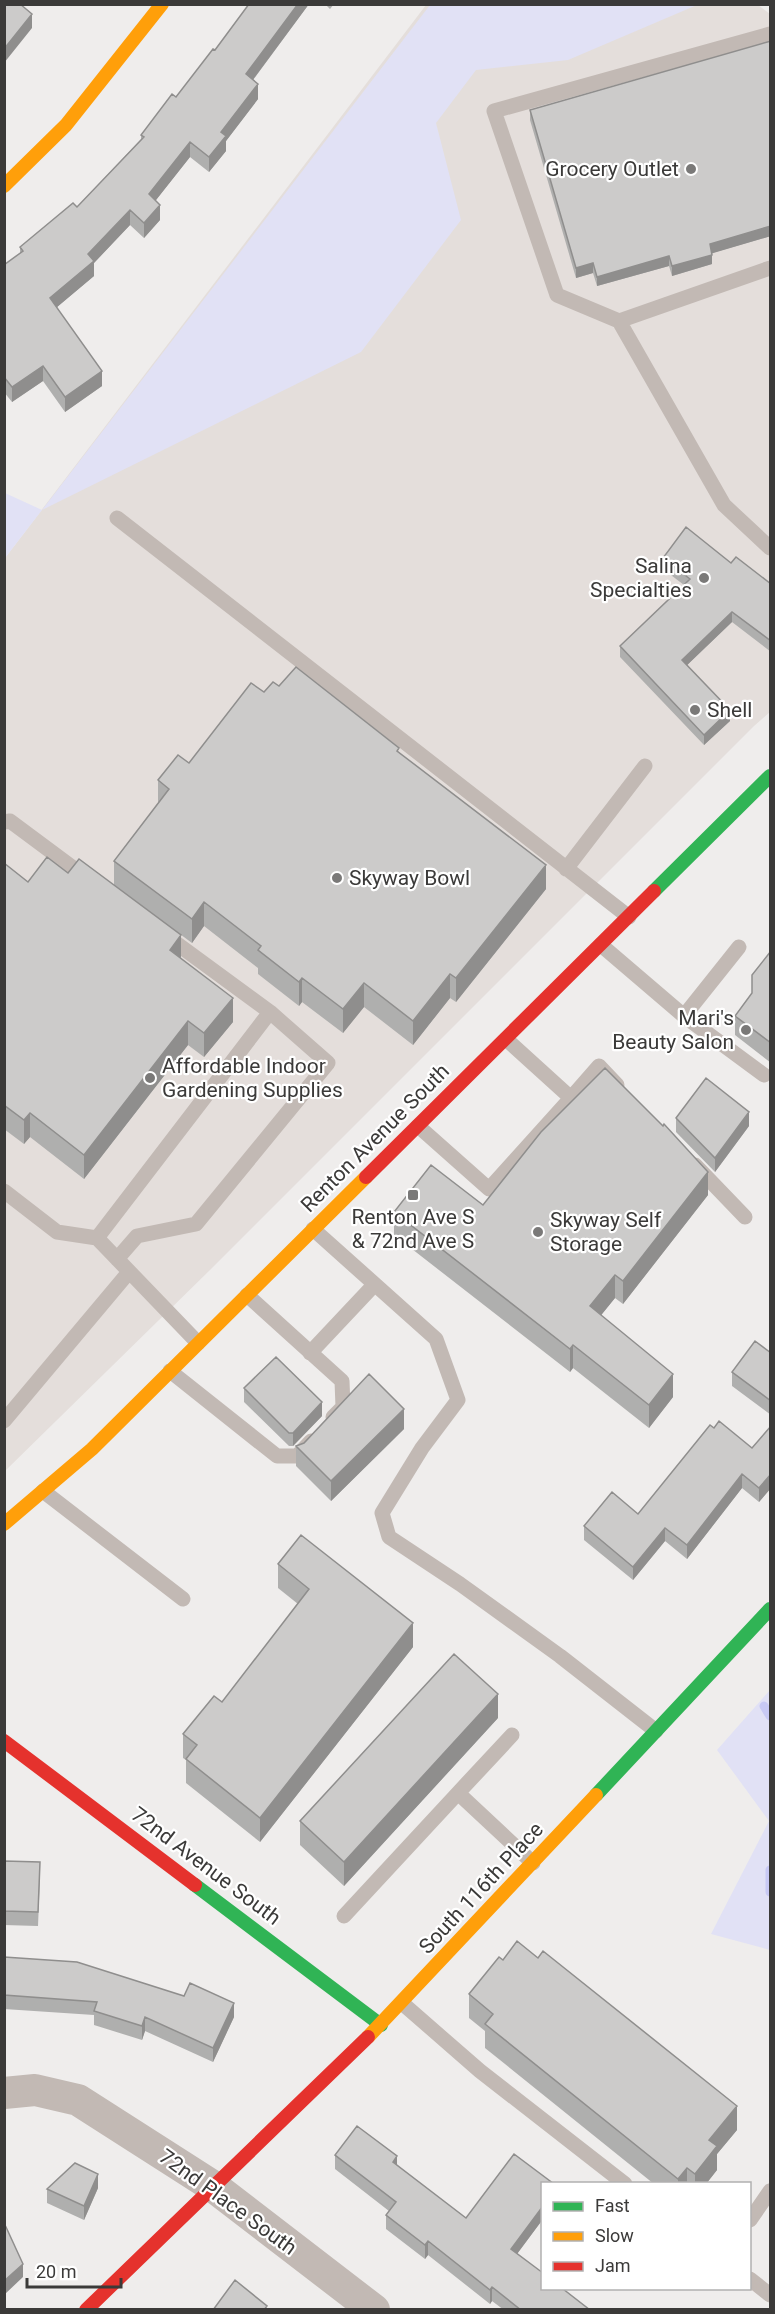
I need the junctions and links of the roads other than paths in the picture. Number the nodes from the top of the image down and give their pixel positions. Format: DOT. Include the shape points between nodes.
graph roads {
  1 [pos="162,4"];
  2 [pos="771,34"];
  3 [pos="4,186"];
  4 [pos="771,268"];
  5 [pos="619,321"];
  6 [pos="117,518"];
  7 [pos="771,548"];
  8 [pos="645,766"];
  9 [pos="771,776"];
  10 [pos="4,822"];
  11 [pos="566,869"];
  12 [pos="96,885"];
  13 [pos="628,917"];
  14 [pos="154,927"];
  15 [pos="601,945"];
  16 [pos="739,947"];
  17 [pos="270,1012"];
  18 [pos="684,1016"];
  19 [pos="506,1039"];
  20 [pos="764,1075"];
  21 [pos="571,1098"];
  22 [pos="632,1099"];
  23 [pos="418,1126"];
  24 [pos="688,1158"];
  25 [pos="4,1191"];
  26 [pos="745,1216"];
  27 [pos="313,1229"];
  28 [pos="97,1238"];
  29 [pos="117,1259"];
  30 [pos="129,1272"];
  31 [pos="374,1285"];
  32 [pos="246,1295"];
  33 [pos="198,1343"];
  34 [pos="310,1353"];
  35 [pos="170,1371"];
  36 [pos="4,1421"];
  37 [pos="43,1491"];
  38 [pos="4,1524"];
  39 [pos="183,1599"];
  40 [pos="771,1609"];
  41 [pos="656,1731"];
  42 [pos="512,1735"];
  43 [pos="4,1741"];
  44 [pos="458,1793"];
  45 [pos="533,1863"];
  46 [pos="344,1916"];
  47 [pos="402,2003"];
  48 [pos="381,2025"];
  49 [pos="4,2093"];
  50 [pos="622,2182"];
  51 [pos="214,2187"];
  52 [pos="771,2192"];
  53 [pos="751,2219"];
  54 [pos="751,2280"];
  55 [pos="771,2295"];
  56 [pos="86,2310"];
  57 [pos="374,2310"];
  1 -- 3 [label="street" via="66,125"];
  2 -- 5 [label="lane" via="494,111 557,295"];
  4 -- 5 [label="lane"];
  5 -- 7 [label="lane" via="724,505"];
  6 -- 11 [label="lane"];
  8 -- 11 [label="lane"];
  9 -- 13 [label="street, Renton Avenue South"];
  10 -- 12 [label="lane" via="10,821"];
  11 -- 13 [label="lane"];
  13 -- 15 [label="street, Renton Avenue South"];
  14 -- 17 [label="lane"];
  15 -- 18 [label="lane"];
  15 -- 19 [label="street, Renton Avenue South"];
  16 -- 18 [label="lane"];
  17 -- 28 [label="lane"];
  17 -- 29 [label="lane" via="328,1063 196,1224 137,1236"];
  18 -- 20 [label="lane"];
  19 -- 21 [label="lane"];
  19 -- 23 [label="street, Renton Avenue South"];
  21 -- 22 [label="lane" via="599,1066"];
  21 -- 23 [label="lane" via="489,1189"];
  23 -- 27 [label="street, Renton Avenue South"];
  24 -- 26 [label="lane"];
  25 -- 28 [label="lane" via="57,1232"];
  27 -- 31 [label="lane"];
  27 -- 32 [label="street, Renton Avenue South"];
  28 -- 29 [label="lane"];
  29 -- 30 [label="lane"];
  30 -- 33 [label="lane"];
  30 -- 36 [label="lane"];
  31 -- 34 [label="lane"];
  31 -- 41 [label="lane" via="436,1339 458,1400 422,1448 382,1513 389,1537 560,1656"];
  32 -- 33 [label="street, Renton Avenue South"];
  32 -- 34 [label="lane"];
  33 -- 35 [label="street, Renton Avenue South"];
  34 -- 35 [label="lane" via="342,1381 343,1407 297,1456 277,1456"];
  35 -- 37 [label="street, Renton Avenue South" via="92,1449"];
  37 -- 38 [label="street, Renton Avenue South"];
  37 -- 39 [label="lane"];
  40 -- 41 [label="street, South 116th Place"];
  41 -- 45 [label="street, South 116th Place"];
  42 -- 44 [label="lane"];
  43 -- 48 [label="street, 72nd Avenue South"];
  44 -- 45 [label="lane"];
  44 -- 46 [label="lane"];
  45 -- 47 [label="street, South 116th Place"];
  47 -- 48 [label="street, South 116th Place"];
  47 -- 50 [label="lane" via="480,2071"];
  48 -- 51 [label="street, South 116th Place"];
  49 -- 51 [label="street, 72nd Place South" via="35,2090 78,2100"];
  51 -- 56 [label="street, South 116th Place"];
  51 -- 57 [label="street, 72nd Place South"];
  52 -- 53 [label="lane"];
  54 -- 55 [label="lane"];
}
